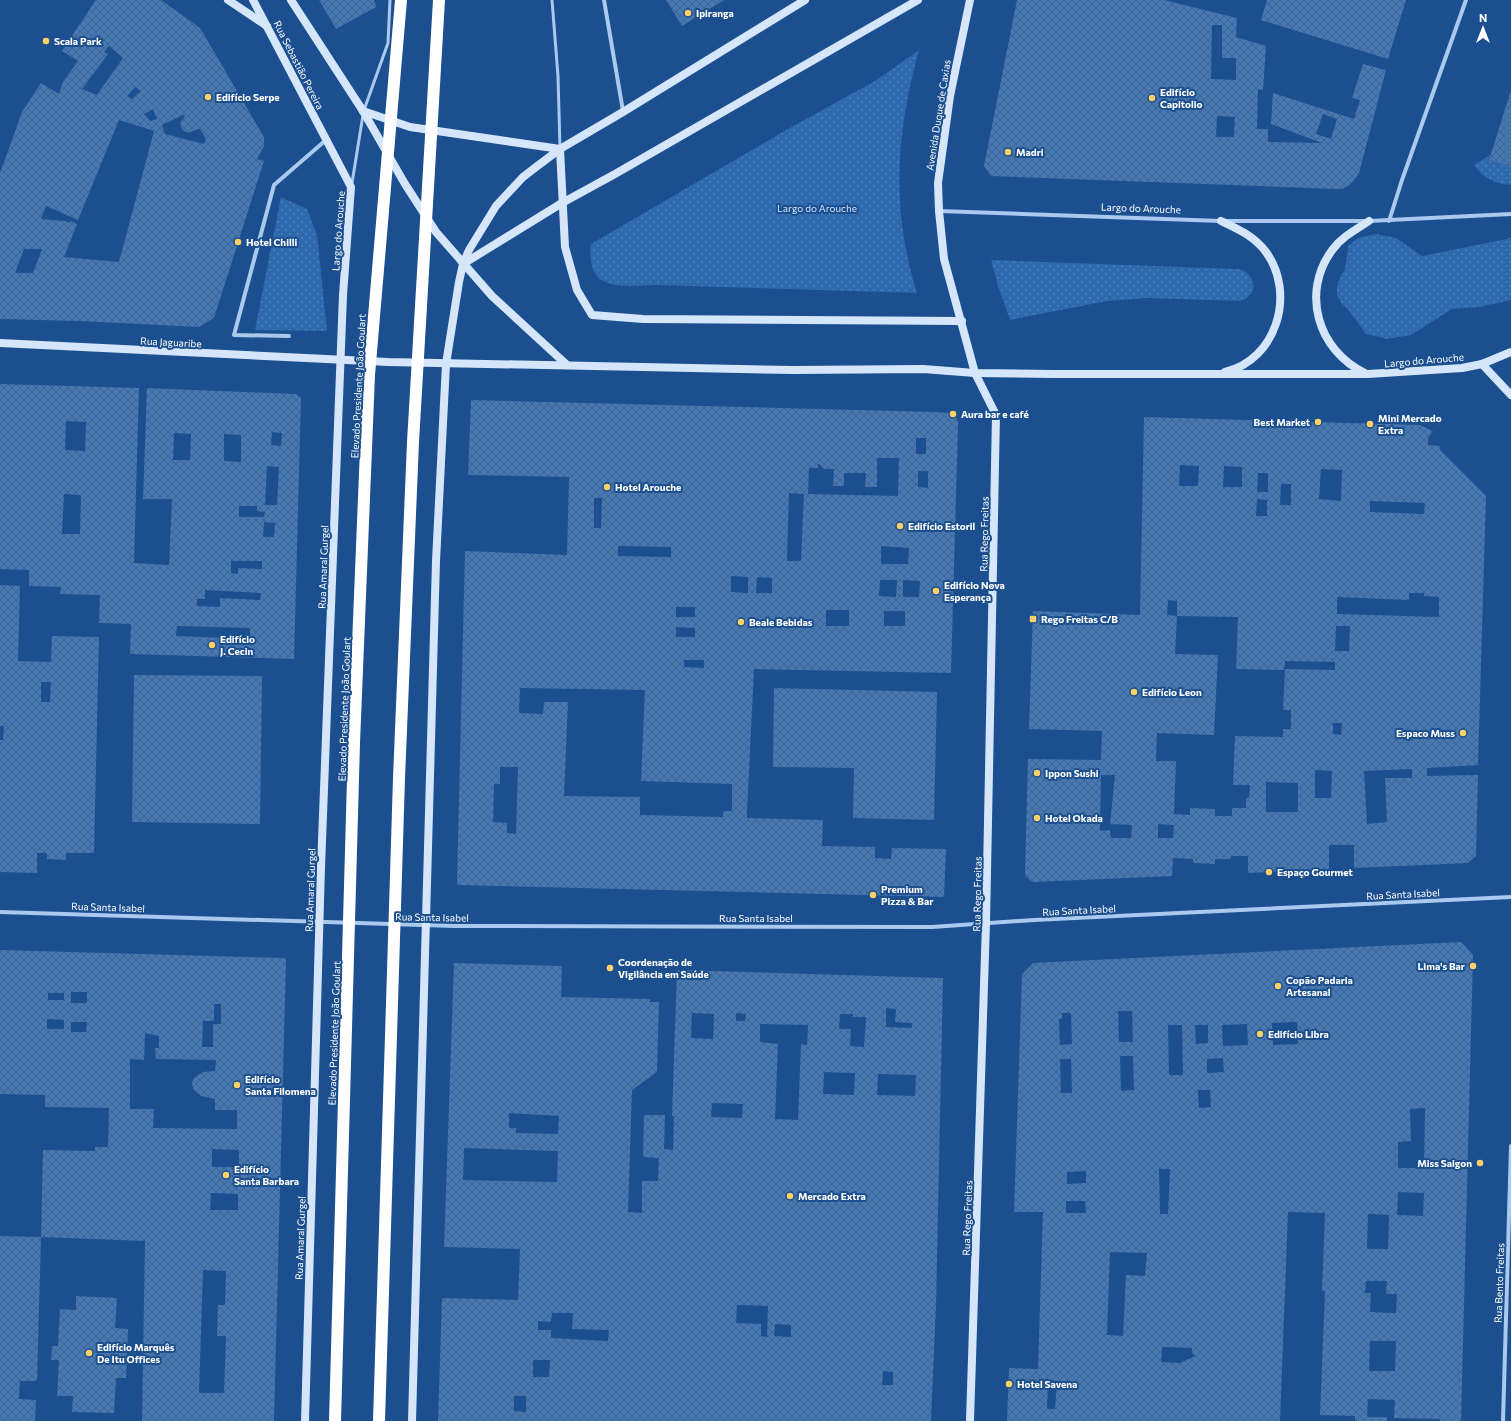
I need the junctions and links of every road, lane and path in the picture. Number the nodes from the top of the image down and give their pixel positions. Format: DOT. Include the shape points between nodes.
graph roads {
  1 [pos="228,0"];
  2 [pos="253,0"];
  3 [pos="291,0"];
  4 [pos="390,0"];
  5 [pos="401,0"];
  6 [pos="439,0"];
  7 [pos="552,0"];
  8 [pos="604,0"];
  9 [pos="805,0"];
  10 [pos="918,0"];
  11 [pos="970,0"];
  12 [pos="1466,0"];
  13 [pos="269,28"];
  14 [pos="363,111"];
  15 [pos="623,112"];
  16 [pos="327,140"];
  17 [pos="560,149"];
  18 [pos="351,187"];
  19 [pos="562,203"];
  20 [pos="938,211"];
  21 [pos="1511,214"];
  22 [pos="1220,221"];
  23 [pos="1369,221"];
  24 [pos="1389,221"];
  25 [pos="463,264"];
  26 [pos="962,321"];
  27 [pos="289,336"];
  28 [pos="0,344"];
  29 [pos="1511,352"];
  30 [pos="341,361"];
  31 [pos="446,364"];
  32 [pos="1482,364"];
  33 [pos="567,365"];
  34 [pos="975,373"];
  35 [pos="1210,374"];
  36 [pos="1368,374"];
  37 [pos="1511,395"];
  38 [pos="1511,897"];
  39 [pos="0,912"];
  40 [pos="319,922"];
  41 [pos="986,923"];
  42 [pos="426,925"];
  43 [pos="1511,1146"];
  44 [pos="1510,1227"];
  45 [pos="305,1421"];
  46 [pos="335,1421"];
  47 [pos="379,1421"];
  48 [pos="412,1421"];
  49 [pos="970,1421"];
  50 [pos="1503,1421"];
  1 -- 13 [label="main road"];
  2 -- 13 [label="main road, Rua Sebastião Pereira"];
  3 -- 14 [label="main road"];
  4 -- 14 [label="lane" via="388,43"];
  5 -- 46 [label="highway, Elevado Presidente João Goulart, bridge" via="370,361 354,742"];
  6 -- 47 [label="highway, bridge" via="412,450"];
  7 -- 17 [label="lane"];
  8 -- 15 [label="street"];
  9 -- 15 [label="main road"];
  10 -- 19 [label="main road"];
  11 -- 20 [label="main road, Avenida Duque de Caxias" via="950,96 938,183"];
  12 -- 24 [label="street"];
  13 -- 16 [label="main road, Rua Sebastião Pereira"];
  14 -- 17 [label="main road" via="410,127"];
  14 -- 18 [label="lane"];
  14 -- 25 [label="main road" via="419,207"];
  15 -- 17 [label="main road"];
  16 -- 18 [label="main road, Largo do Arouche"];
  16 -- 27 [label="street" via="274,185 234,334"];
  17 -- 19 [label="main road"];
  17 -- 25 [label="main road" via="523,177 503,197 489,216"];
  18 -- 30 [label="main road, Largo do Arouche"];
  19 -- 25 [label="main road"];
  19 -- 26 [label="main road" via="565,247 577,290 592,315 643,319"];
  20 -- 22 [label="street, Largo do Arouche"];
  20 -- 26 [label="main road" via="944,259"];
  21 -- 24 [label="street, Largo do Arouche"];
  22 -- 23 [label="street, Largo do Arouche"];
  22 -- 35 [label="main road" via="1246,234 1266,253 1278,279 1280,307 1271,334 1254,356 1229,371"];
  23 -- 24 [label="street, Largo do Arouche"];
  23 -- 36 [label="main road" via="1348,234 1332,250 1321,270 1316,292 1318,315 1325,337 1339,355 1358,370"];
  25 -- 31 [label="main road"];
  25 -- 33 [label="main road" via="492,296"];
  26 -- 34 [label="main road"];
  28 -- 30 [label="main road, Rua Jaguaribe"];
  29 -- 32 [label="main road, Largo do Arouche"];
  30 -- 31 [label="main road, Largo do Arouche"];
  30 -- 40 [label="main road, Rua Amaral Gurgel"];
  31 -- 33 [label="main road, Largo do Arouche"];
  31 -- 42 [label="main road" via="436,561"];
  32 -- 36 [label="main road, Largo do Arouche" via="1462,368"];
  32 -- 37 [label="main road"];
  33 -- 34 [label="main road, Largo do Arouche"];
  34 -- 35 [label="main road, Largo do Arouche"];
  34 -- 41 [label="main road, Rua Rego Freitas" via="996,415"];
  35 -- 36 [label="main road, Largo do Arouche"];
  38 -- 41 [label="street, Rua Santa Isabel"];
  39 -- 40 [label="street, Rua Santa Isabel"];
  40 -- 42 [label="street, Rua Santa Isabel"];
  40 -- 45 [label="main road, Rua Amaral Gurgel"];
  41 -- 42 [label="street, Rua Santa Isabel" via="932,927"];
  41 -- 49 [label="main road, Rua Rego Freitas"];
  42 -- 48 [label="main road"];
  43 -- 44 [label="street, Rua Bento Freitas"];
  44 -- 50 [label="street, Rua Bento Freitas"];
}
